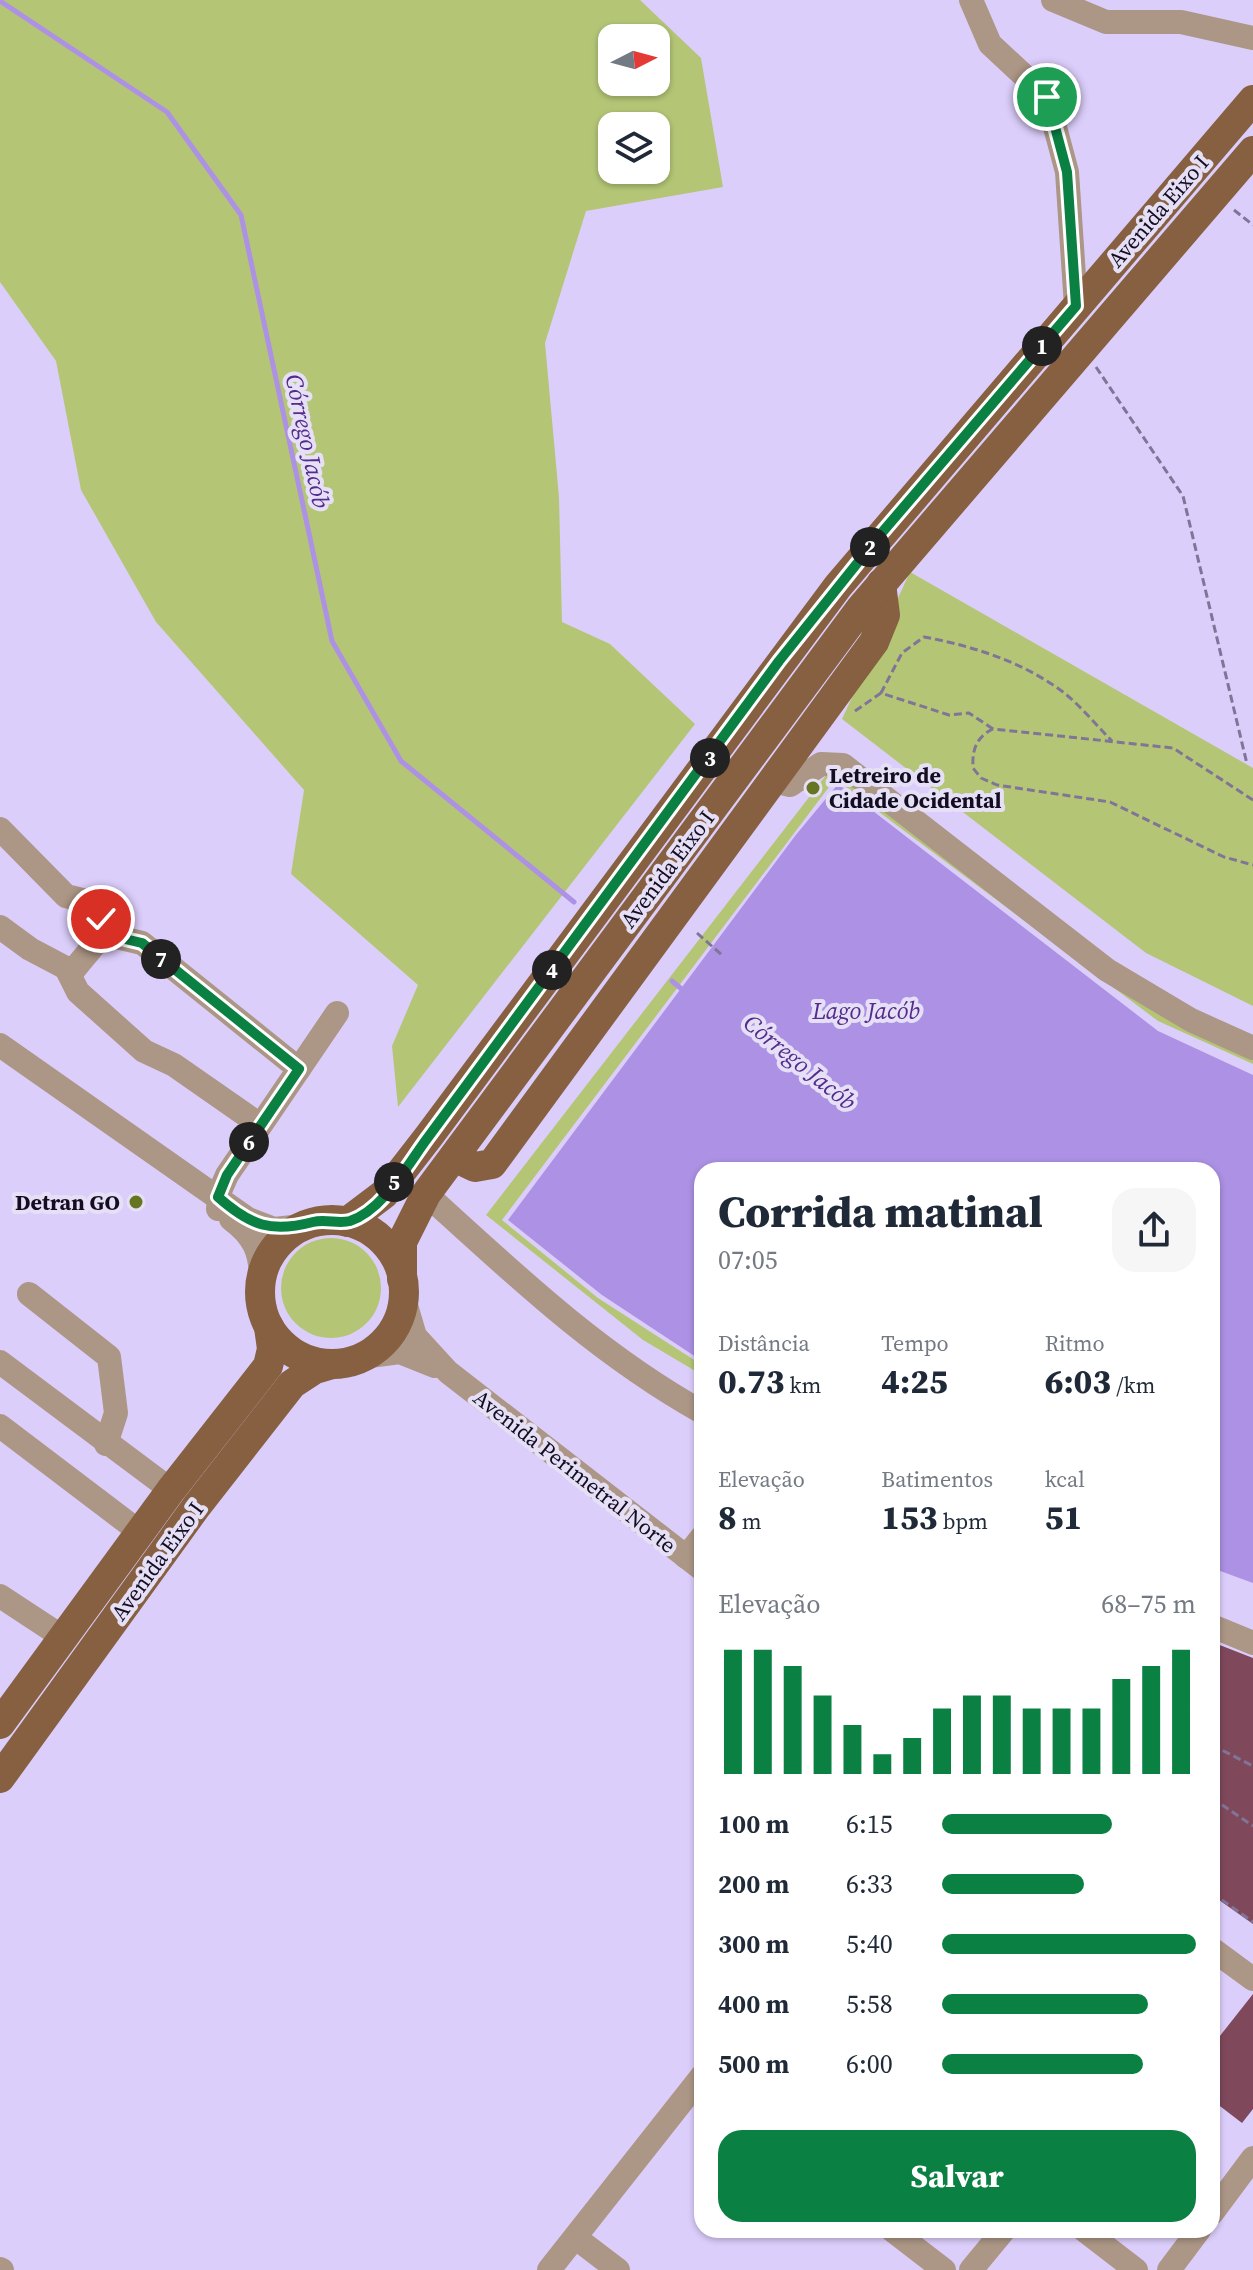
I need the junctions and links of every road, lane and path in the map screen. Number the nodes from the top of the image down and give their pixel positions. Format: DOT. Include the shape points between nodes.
graph roads {
  1 [pos="971,0"];
  2 [pos="1053,0"];
  3 [pos="1253,38"];
  4 [pos="1253,100"];
  5 [pos="1253,151"];
  6 [pos="1076,306"];
  7 [pos="1084,347"];
  8 [pos="881,584"];
  9 [pos="993,729"];
  10 [pos="1113,743"];
  11 [pos="1247,764"];
  12 [pos="774,781"];
  13 [pos="1253,800"];
  14 [pos="0,829"];
  15 [pos="1253,865"];
  16 [pos="0,927"];
  17 [pos="105,932"];
  18 [pos="697,933"];
  19 [pos="723,956"];
  20 [pos="71,973"];
  21 [pos="337,1013"];
  22 [pos="0,1045"];
  23 [pos="1253,1048"];
  24 [pos="299,1069"];
  25 [pos="260,1125"];
  26 [pos="454,1157"];
  27 [pos="426,1194"];
  28 [pos="218,1203"];
  29 [pos="347,1222"];
  30 [pos="302,1226"];
  31 [pos="261,1280"];
  32 [pos="402,1287"];
  33 [pos="29,1294"];
  34 [pos="269,1327"];
  35 [pos="362,1357"];
  36 [pos="0,1362"];
  37 [pos="332,1364"];
  38 [pos="448,1372"];
  39 [pos="694,1407"];
  40 [pos="0,1426"];
  41 [pos="106,1444"];
  42 [pos="171,1490"];
  43 [pos="141,1533"];
  44 [pos="694,1563"];
  45 [pos="0,1596"];
  46 [pos="1220,1629"];
  47 [pos="64,1638"];
  48 [pos="1253,1643"];
  49 [pos="0,1724"];
  50 [pos="1220,1749"];
  51 [pos="1253,1766"];
  52 [pos="0,1778"];
  53 [pos="1220,1803"];
  54 [pos="1253,1826"];
  55 [pos="1220,1899"];
  56 [pos="1253,1922"];
  57 [pos="1220,1955"];
  58 [pos="1253,1979"];
  59 [pos="694,2086"];
  60 [pos="1253,2158"];
  61 [pos="1220,2202"];
  62 [pos="576,2238"];
  63 [pos="902,2238"];
  64 [pos="995,2238"];
  65 [pos="1092,2238"];
  66 [pos="1193,2238"];
  67 [pos="1122,2266"];
  68 [pos="549,2270"];
  69 [pos="618,2270"];
  70 [pos="944,2270"];
  71 [pos="971,2270"];
  72 [pos="1169,2270"];
  1 -- 6 [label="street" via="990,44 1047,97 1067,172"];
  2 -- 3 [label="street" via="1106,22 1181,22"];
  4 -- 6 [label="main road, Avenida Eixo I"];
  5 -- 7 [label="main road, Avenida Eixo I"];
  6 -- 29 [label="main road, Avenida Eixo I" via="838,586 429,1136 384,1194"];
  7 -- 8 [label="main road, Avenida Eixo I"];
  7 -- 11 [label="path" via="1183,496"];
  8 -- 12 [label="main road" via="885,615 874,642"];
  8 -- 26 [label="main road, Avenida Eixo I"];
  9 -- 10 [label="path"];
  9 -- 10 [label="path" via="969,713 949,715 881,693 902,653 924,637 1010,661 1063,693"];
  9 -- 15 [label="path" via="983,733 972,750 973,768 981,778 1110,802 1224,857"];
  10 -- 13 [label="path" via="1173,748"];
  12 -- 23 [label="street" via="790,785 821,764 843,765 1107,970 1191,1020"];
  12 -- 26 [label="main road" via="492,1164 479,1168"];
  14 -- 17 [label="street" via="66,896 90,902 99,911"];
  16 -- 20 [label="street"];
  17 -- 20 [label="street"];
  17 -- 24 [label="street" via="142,943"];
  18 -- 19 [label="path"];
  20 -- 25 [label="street" via="78,992 144,1051 174,1065"];
  21 -- 24 [label="street"];
  22 -- 28 [label="street"];
  24 -- 25 [label="street"];
  25 -- 28 [label="street" via="227,1175"];
  26 -- 27 [label="main road, Avenida Eixo I"];
  27 -- 32 [label="main road, Avenida Eixo I" via="402,1242"];
  27 -- 39 [label="street" via="576,1329"];
  28 -- 30 [label="street" via="274,1229"];
  28 -- 31 [label="street" via="251,1236 261,1261"];
  29 -- 30 [label="main road" via="324,1220"];
  29 -- 32 [label="main road" via="363,1227 388,1247"];
  30 -- 31 [label="main road" via="275,1248"];
  31 -- 34 [label="main road" via="261,1304"];
  32 -- 35 [label="main road" via="401,1313 392,1333"];
  32 -- 38 [label="street, Avenida Perimetral Norte" via="415,1336"];
  33 -- 41 [label="street" via="109,1357 116,1413"];
  34 -- 37 [label="main road" via="292,1352"];
  34 -- 42 [label="main road, Avenida Eixo I" via="268,1366"];
  35 -- 37 [label="main road"];
  35 -- 38 [label="street, Avenida Perimetral Norte" via="400,1352"];
  36 -- 41 [label="street"];
  37 -- 52 [label="main road, Avenida Eixo I" via="292,1384"];
  38 -- 44 [label="street, Avenida Perimetral Norte"];
  40 -- 43 [label="street"];
  41 -- 42 [label="street"];
  42 -- 43 [label="main road, Avenida Eixo I"];
  43 -- 47 [label="main road, Avenida Eixo I"];
  45 -- 47 [label="street"];
  46 -- 48 [label="street"];
  47 -- 49 [label="main road, Avenida Eixo I"];
  50 -- 51 [label="path"];
  53 -- 54 [label="path"];
  55 -- 56 [label="path"];
  57 -- 58 [label="street"];
  59 -- 62 [label="street"];
  60 -- 61 [label="street"];
  62 -- 68 [label="street"];
  62 -- 69 [label="street"];
  63 -- 70 [label="street"];
  64 -- 71 [label="street"];
  65 -- 67 [label="street"];
  66 -- 72 [label="street"];
}
